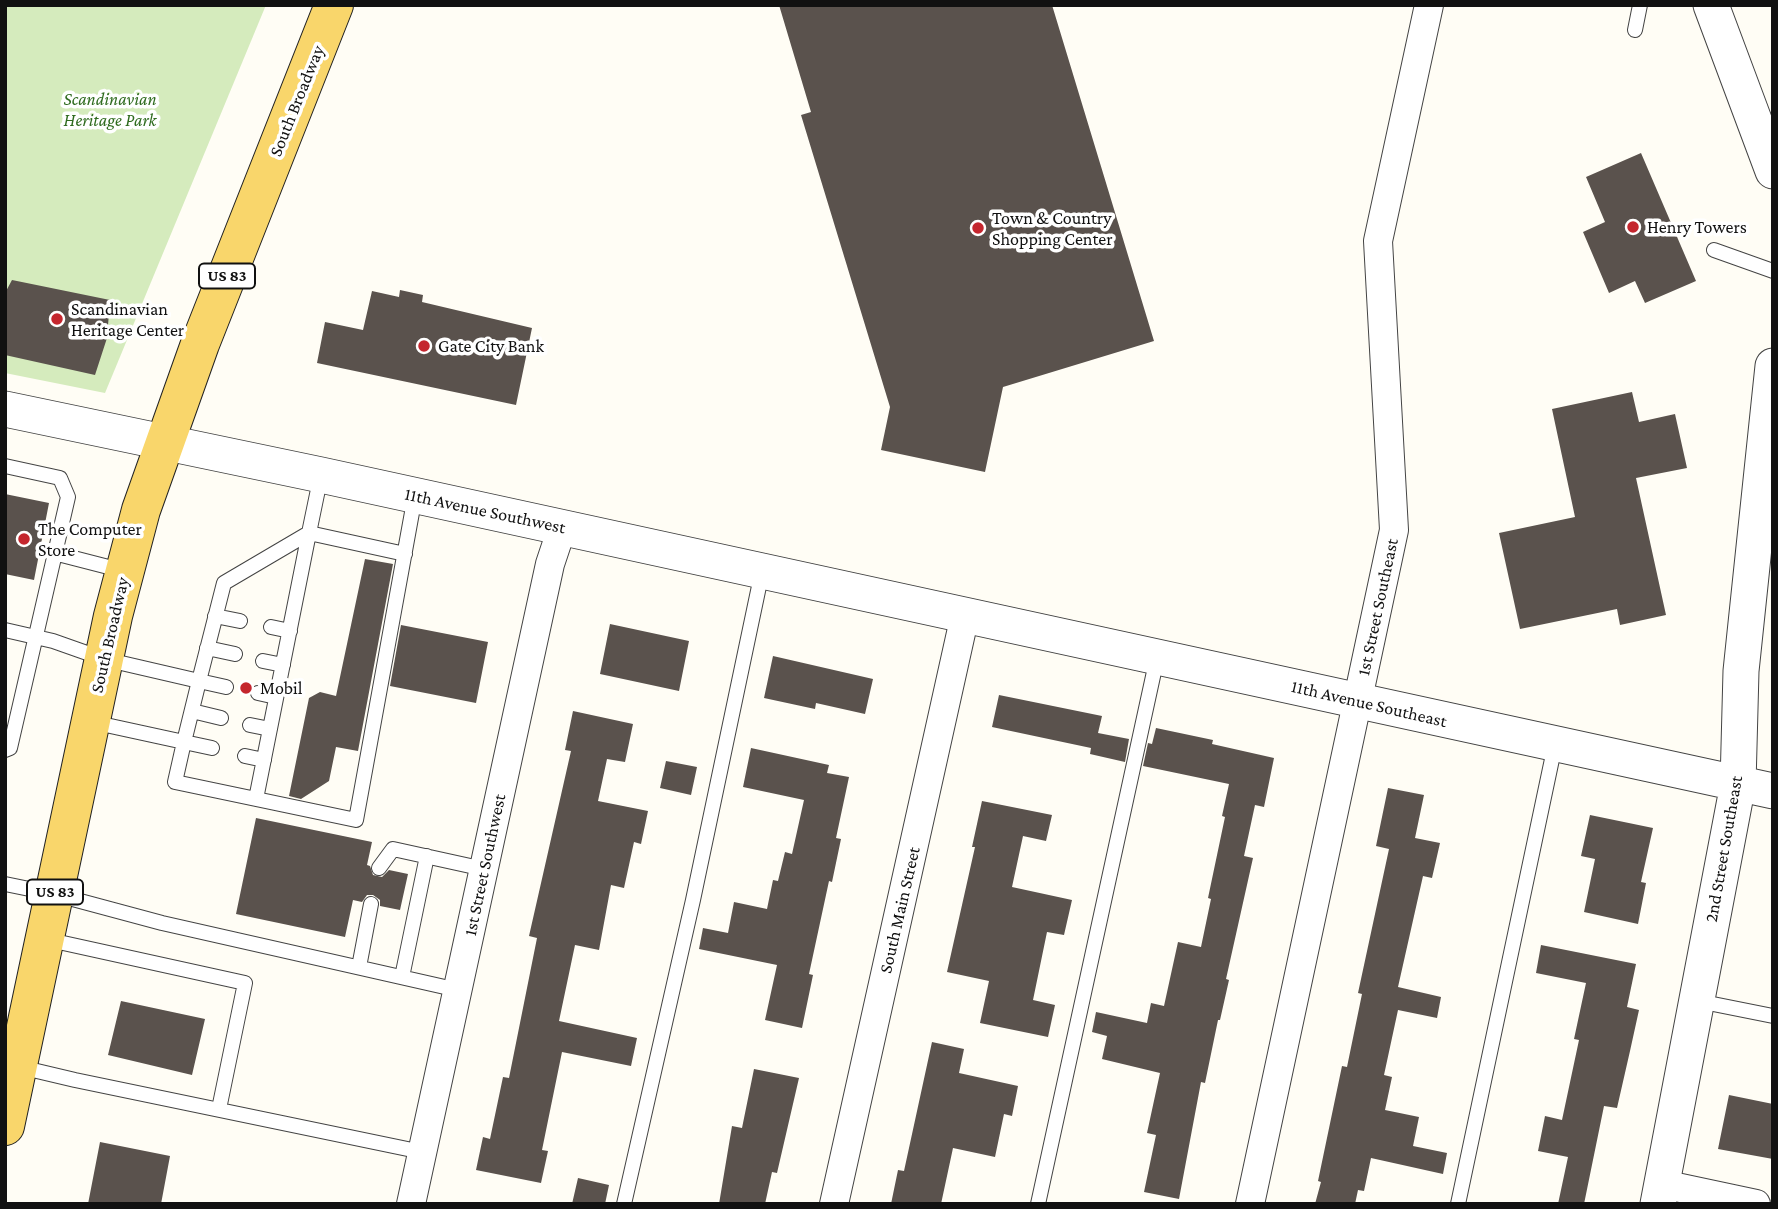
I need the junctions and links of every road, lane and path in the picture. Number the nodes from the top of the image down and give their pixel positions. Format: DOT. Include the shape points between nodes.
graph roads {
  1 [pos="334,5"];
  2 [pos="1429,5"];
  3 [pos="1640,5"];
  4 [pos="1711,5"];
  5 [pos="1635,30"];
  6 [pos="1773,171"];
  7 [pos="1714,250"];
  8 [pos="1773,271"];
  9 [pos="1773,366"];
  10 [pos="7,416"];
  11 [pos="165,443"];
  12 [pos="5,466"];
  13 [pos="321,475"];
  14 [pos="415,496"];
  15 [pos="562,528"];
  16 [pos="309,533"];
  17 [pos="54,553"];
  18 [pos="405,554"];
  19 [pos="125,571"];
  20 [pos="762,572"];
  21 [pos="965,615"];
  22 [pos="215,616"];
  23 [pos="240,621"];
  24 [pos="271,627"];
  25 [pos="5,631"];
  26 [pos="290,631"];
  27 [pos="36,637"];
  28 [pos="207,648"];
  29 [pos="235,654"];
  30 [pos="1158,656"];
  31 [pos="104,659"];
  32 [pos="263,661"];
  33 [pos="283,665"];
  34 [pos="199,681"];
  35 [pos="226,687"];
  36 [pos="258,693"];
  37 [pos="276,697"];
  38 [pos="1357,702"];
  39 [pos="192,711"];
  40 [pos="221,718"];
  41 [pos="91,722"];
  42 [pos="250,724"];
  43 [pos="270,729"];
  44 [pos="184,742"];
  45 [pos="1555,745"];
  46 [pos="212,748"];
  47 [pos="5,750"];
  48 [pos="245,756"];
  49 [pos="264,760"];
  50 [pos="1738,784"];
  51 [pos="1773,791"];
  52 [pos="256,799"];
  53 [pos="427,856"];
  54 [pos="379,868"];
  55 [pos="484,869"];
  56 [pos="5,884"];
  57 [pos="54,894"];
  58 [pos="372,904"];
  59 [pos="45,939"];
  60 [pos="359,967"];
  61 [pos="402,977"];
  62 [pos="458,990"];
  63 [pos="1697,1000"];
  64 [pos="1773,1016"];
  65 [pos="18,1066"];
  66 [pos="219,1109"];
  67 [pos="5,1126"];
  68 [pos="422,1152"];
  69 [pos="1660,1194"];
  70 [pos="411,1204"];
  71 [pos="624,1204"];
  72 [pos="834,1204"];
  73 [pos="1038,1204"];
  74 [pos="1250,1204"];
  75 [pos="1458,1204"];
  76 [pos="1756,1204"];
  1 -- 11 [label="main road, South Broadway / US 83"];
  2 -- 38 [label="street, 1st Street Southeast" via="1378,241 1394,530"];
  3 -- 5 [label="lane"];
  4 -- 6 [label="street"];
  7 -- 8 [label="lane"];
  9 -- 50 [label="street, 2nd Street Southeast" via="1741,671"];
  10 -- 11 [label="street, 11th Avenue Southwest"];
  11 -- 13 [label="street, 11th Avenue Southwest"];
  11 -- 19 [label="main road, South Broadway / US 83"];
  12 -- 17 [label="lane" via="60,478 68,497"];
  13 -- 14 [label="street, 11th Avenue Southwest"];
  13 -- 16 [label="lane"];
  14 -- 15 [label="street, 11th Avenue Southwest"];
  14 -- 18 [label="lane"];
  15 -- 20 [label="street, 11th Avenue Southwest"];
  15 -- 55 [label="street, 1st Street Southwest" via="550,564"];
  16 -- 18 [label="lane"];
  16 -- 22 [label="lane" via="224,583"];
  16 -- 26 [label="lane"];
  17 -- 19 [label="lane"];
  17 -- 27 [label="lane"];
  18 -- 52 [label="lane" via="356,820"];
  19 -- 31 [label="main road, South Broadway / US 83"];
  20 -- 21 [label="street, 11th Avenue Southwest"];
  20 -- 71 [label="lane"];
  21 -- 30 [label="street, 11th Avenue Southeast"];
  21 -- 72 [label="street, South Main Street"];
  22 -- 23 [label="lane"];
  22 -- 28 [label="lane"];
  24 -- 26 [label="lane"];
  25 -- 27 [label="lane"];
  26 -- 33 [label="lane"];
  27 -- 31 [label="lane"];
  27 -- 47 [label="lane" via="10,748"];
  28 -- 29 [label="lane"];
  28 -- 34 [label="lane"];
  30 -- 38 [label="street, 11th Avenue Southeast"];
  30 -- 73 [label="lane"];
  31 -- 34 [label="lane"];
  31 -- 41 [label="main road, South Broadway / US 83"];
  32 -- 33 [label="lane"];
  33 -- 37 [label="lane"];
  34 -- 35 [label="lane"];
  34 -- 39 [label="lane"];
  36 -- 37 [label="lane"];
  37 -- 43 [label="lane"];
  38 -- 45 [label="street, 11th Avenue Southeast"];
  38 -- 74 [label="street, 1st Street Southeast"];
  39 -- 40 [label="lane"];
  39 -- 44 [label="lane"];
  41 -- 44 [label="lane"];
  41 -- 57 [label="main road, South Broadway / US 83"];
  42 -- 43 [label="lane"];
  43 -- 49 [label="lane"];
  44 -- 46 [label="lane"];
  44 -- 52 [label="lane" via="175,782"];
  45 -- 50 [label="street, 11th Avenue Southeast"];
  45 -- 75 [label="lane"];
  48 -- 49 [label="lane"];
  49 -- 52 [label="lane"];
  50 -- 51 [label="street, 11th Avenue Southeast"];
  50 -- 63 [label="street, 2nd Street Southeast"];
  53 -- 54 [label="lane" via="393,849"];
  53 -- 55 [label="lane"];
  53 -- 61 [label="lane"];
  55 -- 62 [label="street, 1st Street Southwest"];
  56 -- 57 [label="lane"];
  57 -- 59 [label="main road, South Broadway / US 83"];
  57 -- 60 [label="lane"];
  58 -- 60 [label="lane"];
  59 -- 65 [label="main road, South Broadway / US 83"];
  59 -- 66 [label="lane" via="245,983"];
  60 -- 61 [label="lane"];
  61 -- 62 [label="lane"];
  62 -- 68 [label="street, 1st Street Southwest"];
  63 -- 64 [label="lane"];
  63 -- 69 [label="street, 2nd Street Southeast"];
  65 -- 66 [label="lane"];
  65 -- 67 [label="main road, South Broadway / US 83"];
  66 -- 68 [label="lane"];
  68 -- 70 [label="street, 1st Street Southwest"];
  69 -- 76 [label="street"];
}
